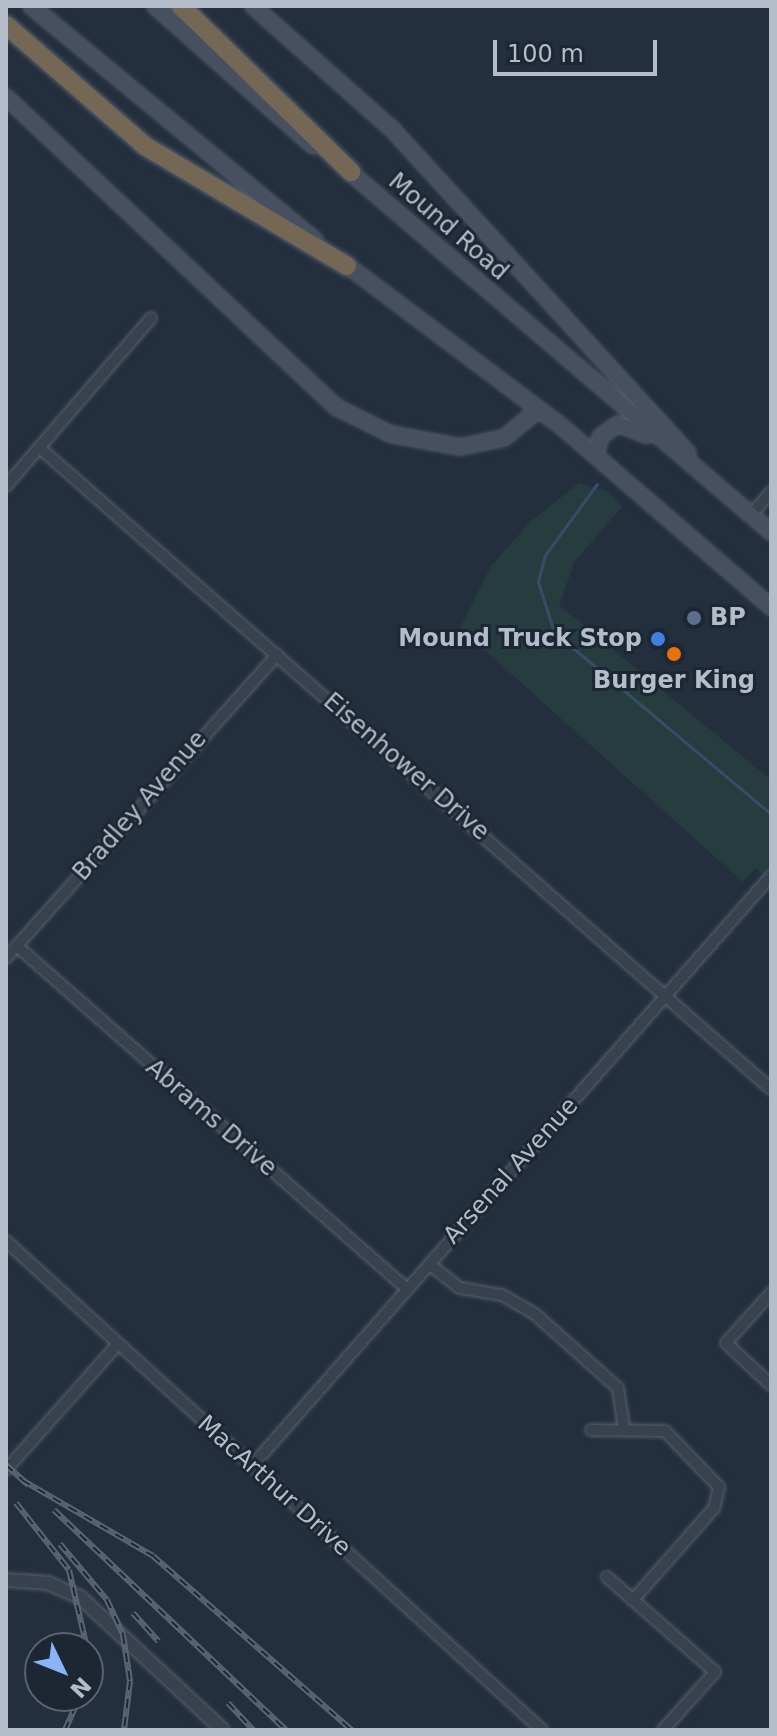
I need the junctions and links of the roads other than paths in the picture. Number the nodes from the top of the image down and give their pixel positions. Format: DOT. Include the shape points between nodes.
graph roads {
  1 [pos="31,6"];
  2 [pos="155,6"];
  3 [pos="181,6"];
  4 [pos="253,6"];
  5 [pos="6,25"];
  6 [pos="6,97"];
  7 [pos="351,172"];
  8 [pos="347,266"];
  9 [pos="151,318"];
  10 [pos="539,409"];
  11 [pos="40,448"];
  12 [pos="596,455"];
  13 [pos="685,458"];
  14 [pos="712,481"];
  15 [pos="6,486"];
  16 [pos="771,492"];
  17 [pos="751,515"];
  18 [pos="771,532"];
  19 [pos="771,607"];
  20 [pos="277,655"];
  21 [pos="771,876"];
  22 [pos="17,946"];
  23 [pos="6,958"];
  24 [pos="666,996"];
  25 [pos="771,1089"];
  26 [pos="6,1241"];
  27 [pos="429,1264"];
  28 [pos="407,1289"];
  29 [pos="771,1293"];
  30 [pos="118,1344"];
  31 [pos="771,1385"];
  32 [pos="624,1428"];
  33 [pos="591,1430"];
  34 [pos="252,1466"];
  35 [pos="6,1470"];
  36 [pos="607,1577"];
  37 [pos="6,1580"];
  38 [pos="633,1600"];
  39 [pos="223,1730"];
  40 [pos="542,1730"];
  41 [pos="663,1730"];
  1 -- 8 [label="main road"];
  2 -- 7 [label="main road, Mound Road"];
  3 -- 7 [label="highway"];
  4 -- 14 [label="main road, Mound Road" via="391,128"];
  5 -- 8 [label="highway" via="145,146"];
  6 -- 10 [label="main road" via="118,196 303,382 353,418 404,438 470,447 504,438"];
  7 -- 13 [label="main road, Mound Road"];
  8 -- 10 [label="main road"];
  9 -- 11 [label="street"];
  10 -- 12 [label="main road"];
  11 -- 15 [label="street"];
  11 -- 20 [label="street, Eisenhower Drive"];
  12 -- 13 [label="main road" via="600,437 618,424"];
  12 -- 19 [label="main road"];
  13 -- 14 [label="main road, Mound Road"];
  14 -- 17 [label="main road, Mound Road"];
  16 -- 17 [label="street"];
  17 -- 18 [label="main road, Mound Road"];
  20 -- 22 [label="street, Bradley Avenue"];
  20 -- 24 [label="street, Eisenhower Drive"];
  21 -- 24 [label="street, Arsenal Avenue"];
  22 -- 23 [label="street, Bradley Avenue"];
  22 -- 28 [label="street, Abrams Drive"];
  24 -- 25 [label="street, Eisenhower Drive"];
  24 -- 27 [label="street, Arsenal Avenue"];
  26 -- 30 [label="street, MacArthur Drive"];
  27 -- 28 [label="street, Arsenal Avenue"];
  27 -- 32 [label="street" via="460,1288 502,1295 536,1315 618,1388"];
  28 -- 34 [label="street, Arsenal Avenue"];
  29 -- 31 [label="street" via="726,1343"];
  30 -- 34 [label="street, MacArthur Drive"];
  30 -- 35 [label="street"];
  32 -- 33 [label="street"];
  32 -- 38 [label="street" via="665,1431 714,1474 720,1490 710,1513"];
  34 -- 40 [label="street, MacArthur Drive"];
  36 -- 38 [label="street"];
  37 -- 39 [label="street" via="48,1583 80,1597"];
  38 -- 41 [label="street" via="715,1672"];
}
